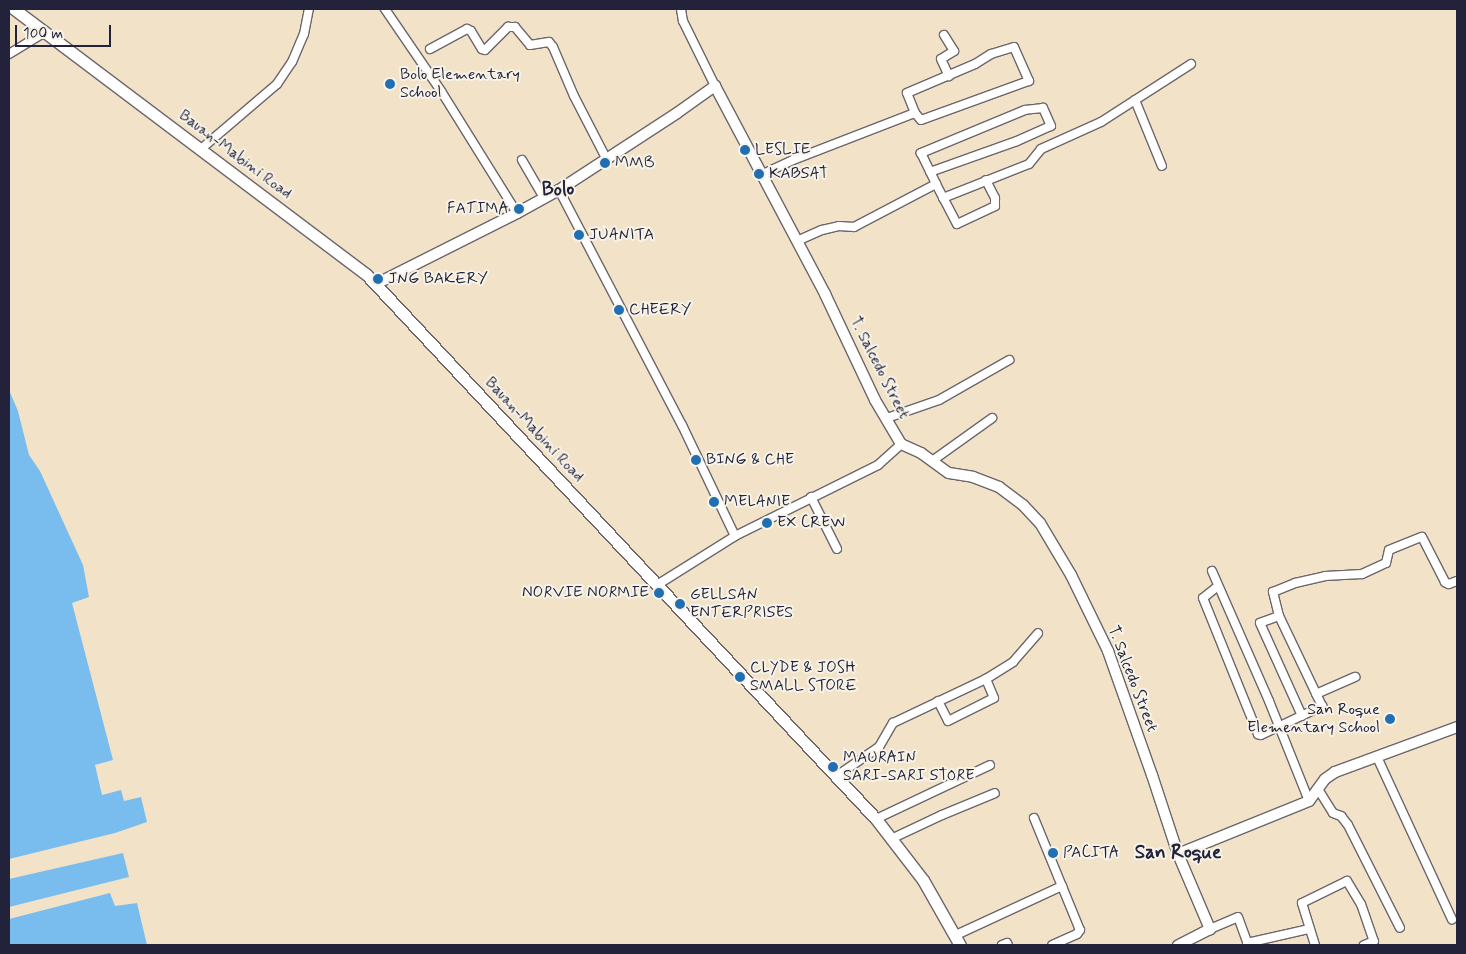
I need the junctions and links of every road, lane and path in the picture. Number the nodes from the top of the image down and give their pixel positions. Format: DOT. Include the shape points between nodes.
graph roads {
  1 [pos="14,9"];
  2 [pos="308,9"];
  3 [pos="385,9"];
  4 [pos="682,9"];
  5 [pos="45,32"];
  6 [pos="944,35"];
  7 [pos="430,49"];
  8 [pos="9,54"];
  9 [pos="1191,64"];
  10 [pos="949,76"];
  11 [pos="715,86"];
  12 [pos="1134,100"];
  13 [pos="916,113"];
  14 [pos="201,149"];
  15 [pos="522,160"];
  16 [pos="607,160"];
  17 [pos="1162,166"];
  18 [pos="930,172"];
  19 [pos="761,175"];
  20 [pos="986,180"];
  21 [pos="936,184"];
  22 [pos="559,190"];
  23 [pos="544,198"];
  24 [pos="943,198"];
  25 [pos="517,213"];
  26 [pos="797,241"];
  27 [pos="376,284"];
  28 [pos="1009,360"];
  29 [pos="887,418"];
  30 [pos="992,418"];
  31 [pos="901,444"];
  32 [pos="932,461"];
  33 [pos="812,498"];
  34 [pos="736,536"];
  35 [pos="837,549"];
  36 [pos="1212,572"];
  37 [pos="1457,581"];
  38 [pos="657,585"];
  39 [pos="1218,586"];
  40 [pos="1279,616"];
  41 [pos="1038,633"];
  42 [pos="1355,677"];
  43 [pos="986,678"];
  44 [pos="1316,694"];
  45 [pos="938,701"];
  46 [pos="1302,716"];
  47 [pos="1278,725"];
  48 [pos="1457,727"];
  49 [pos="1377,757"];
  50 [pos="990,765"];
  51 [pos="835,777"];
  52 [pos="1318,790"];
  53 [pos="995,793"];
  54 [pos="1309,801"];
  55 [pos="1034,818"];
  56 [pos="876,819"];
  57 [pos="892,839"];
  58 [pos="1178,854"];
  59 [pos="1062,886"];
  60 [pos="1452,919"];
  61 [pos="1400,928"];
  62 [pos="1210,929"];
  63 [pos="1309,929"];
  64 [pos="958,940"];
  65 [pos="1248,944"];
  66 [pos="1002,945"];
  67 [pos="1008,945"];
  68 [pos="1052,945"];
  69 [pos="1178,945"];
  70 [pos="1315,945"];
  71 [pos="1364,945"];
  1 -- 5 [label="main road, Bauan-Mabini Road"];
  2 -- 14 [label="street" via="304,34 278,84"];
  3 -- 25 [label="street" via="446,97"];
  4 -- 11 [label="street, T. Salcedo Street" via="683,21"];
  5 -- 8 [label="street"];
  5 -- 14 [label="main road, Bauan-Mabini Road"];
  6 -- 10 [label="street" via="954,51 941,59"];
  7 -- 16 [label="street" via="467,29 482,50 508,27 515,27 530,45 549,42"];
  9 -- 12 [label="street"];
  10 -- 13 [label="street" via="908,94"];
  10 -- 13 [label="street" via="991,54 1014,47 1029,81 921,120"];
  11 -- 16 [label="street"];
  11 -- 19 [label="street, T. Salcedo Street"];
  12 -- 17 [label="street"];
  12 -- 20 [label="street" via="1101,122 1040,149 1029,164"];
  13 -- 19 [label="street"];
  14 -- 27 [label="main road, Bauan-Mabini Road"];
  15 -- 23 [label="street"];
  16 -- 22 [label="street"];
  18 -- 18 [label="street" via="1023,138 1052,124 1043,108 1025,110 921,153"];
  18 -- 21 [label="street"];
  19 -- 26 [label="street, T. Salcedo Street"];
  20 -- 24 [label="street"];
  20 -- 24 [label="street" via="996,206 957,224"];
  21 -- 24 [label="street"];
  21 -- 26 [label="street" via="854,227 822,230"];
  22 -- 23 [label="street"];
  22 -- 34 [label="street"];
  23 -- 25 [label="street"];
  25 -- 27 [label="street"];
  26 -- 29 [label="street, T. Salcedo Street"];
  27 -- 38 [label="main road, Bauan-Mabini Road"];
  28 -- 29 [label="street" via="940,400"];
  29 -- 31 [label="street, T. Salcedo Street"];
  30 -- 32 [label="street"];
  31 -- 32 [label="street, T. Salcedo Street"];
  31 -- 33 [label="street" via="878,465"];
  32 -- 58 [label="street, T. Salcedo Street" via="949,473 973,477 999,487 1040,523 1108,651"];
  33 -- 34 [label="street"];
  33 -- 35 [label="street"];
  34 -- 38 [label="street"];
  36 -- 39 [label="street"];
  37 -- 40 [label="street" via="1445,582 1422,537 1389,550 1386,563 1362,574 1325,576 1273,592"];
  38 -- 51 [label="main road, Bauan-Mabini Road"];
  39 -- 47 [label="street"];
  39 -- 47 [label="street" via="1203,598 1258,734"];
  40 -- 44 [label="street"];
  40 -- 46 [label="street" via="1260,623"];
  41 -- 43 [label="street" via="1013,662"];
  42 -- 44 [label="street"];
  43 -- 45 [label="street"];
  43 -- 45 [label="street" via="994,698 948,721"];
  44 -- 46 [label="street" via="1322,706"];
  45 -- 51 [label="street" via="893,724 879,747"];
  46 -- 47 [label="street"];
  47 -- 54 [label="street"];
  48 -- 49 [label="street"];
  49 -- 52 [label="street" via="1335,772 1325,778"];
  49 -- 60 [label="street"];
  50 -- 56 [label="street"];
  51 -- 56 [label="main road, Bauan-Mabini Road"];
  52 -- 54 [label="street"];
  52 -- 61 [label="street" via="1333,812 1342,816 1348,825"];
  53 -- 57 [label="street"];
  54 -- 58 [label="street"];
  55 -- 59 [label="street"];
  56 -- 57 [label="main road, Bauan-Mabini Road"];
  57 -- 64 [label="main road, Bauan-Mabini Road" via="923,880"];
  58 -- 62 [label="street, T. Salcedo Street"];
  59 -- 64 [label="street"];
  59 -- 68 [label="street" via="1080,930"];
  62 -- 65 [label="street" via="1238,917"];
  62 -- 69 [label="street"];
  63 -- 65 [label="street"];
  63 -- 70 [label="street"];
  63 -- 71 [label="street" via="1302,903 1347,881 1361,904 1374,940"];
  66 -- 67 [label="street"];
}
